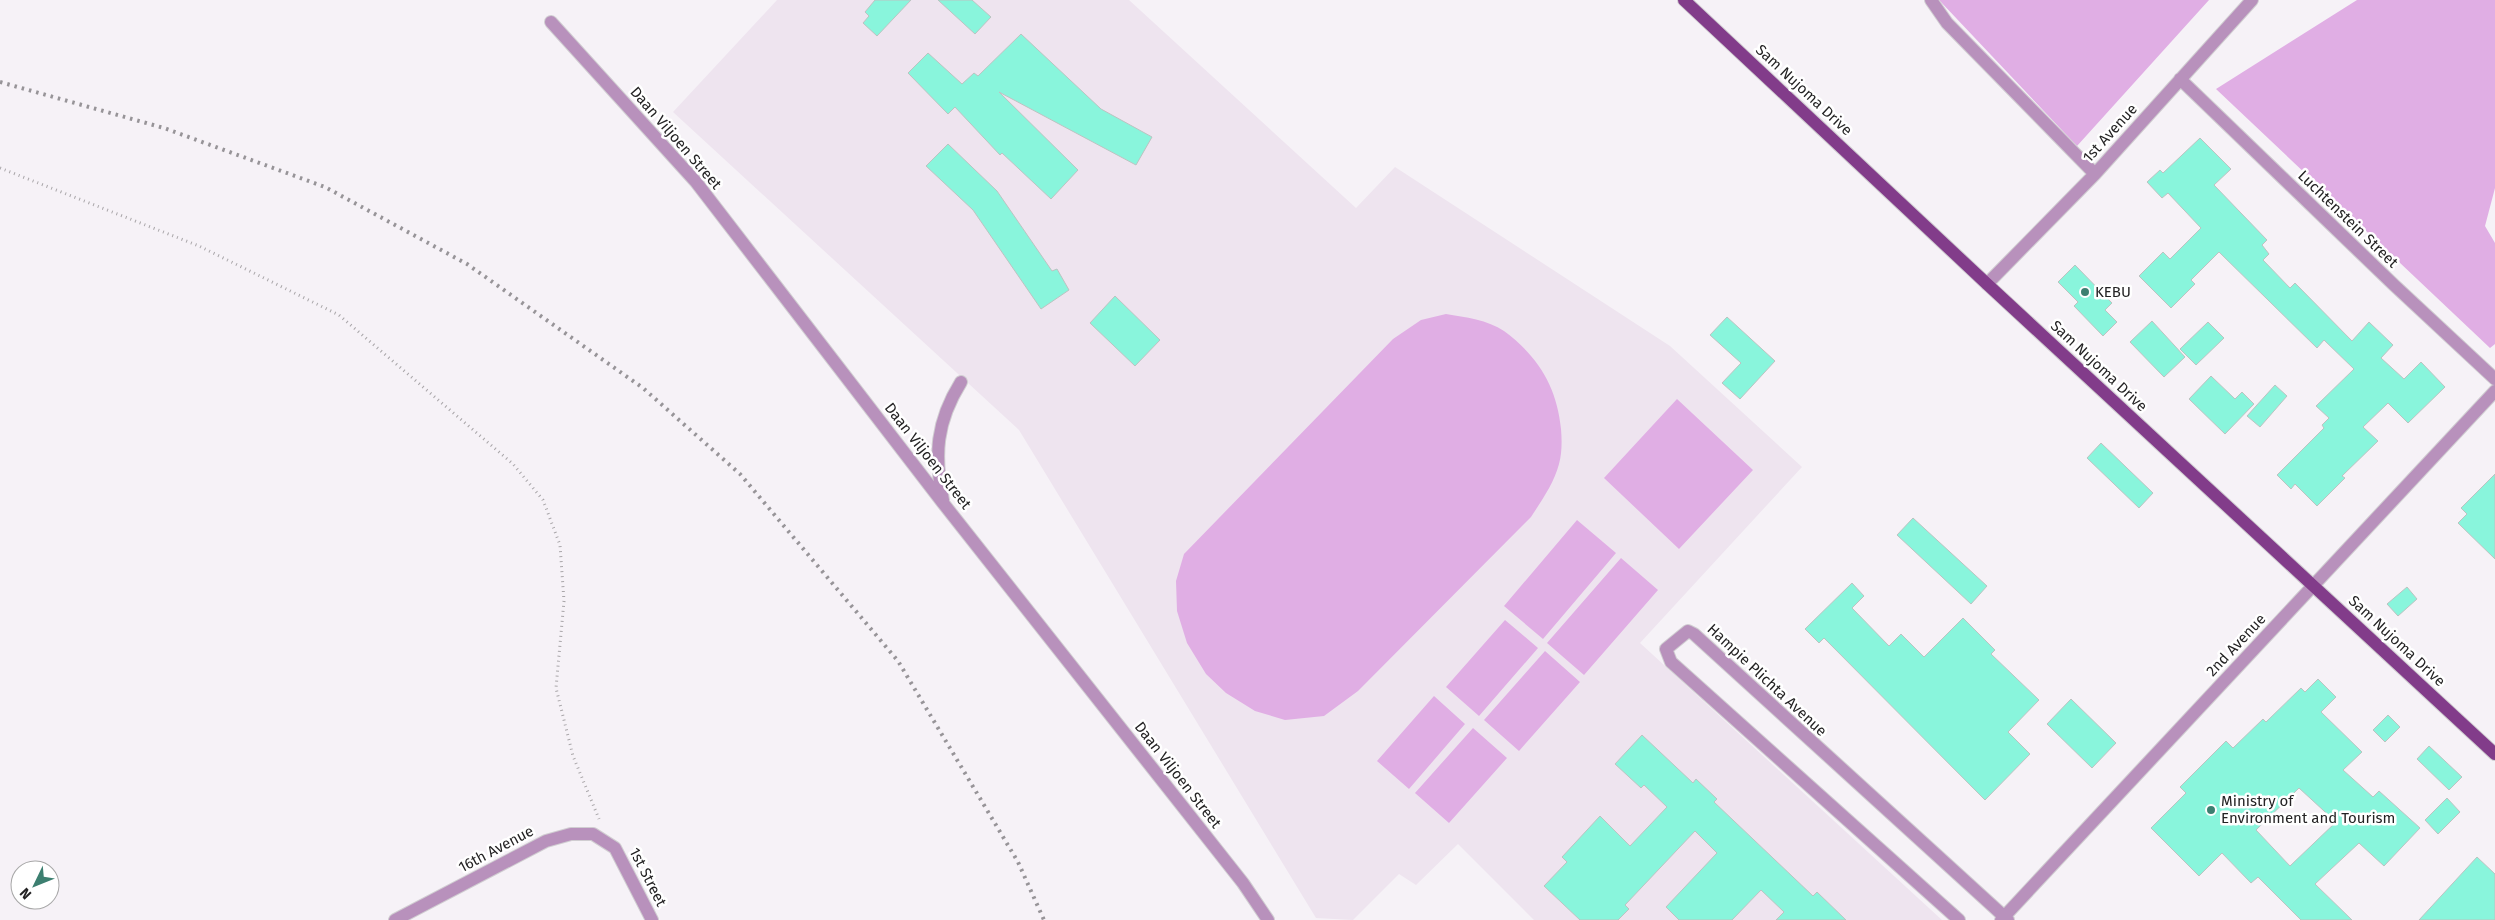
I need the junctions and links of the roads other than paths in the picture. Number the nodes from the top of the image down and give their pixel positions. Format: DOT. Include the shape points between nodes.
graph roads {
  1 [pos="1684,0"];
  2 [pos="1931,0"];
  3 [pos="2252,0"];
  4 [pos="551,22"];
  5 [pos="2180,79"];
  6 [pos="2095,174"];
  7 [pos="1987,284"];
  8 [pos="2495,380"];
  9 [pos="961,382"];
  10 [pos="2495,390"];
  11 [pos="943,503"];
  12 [pos="2314,586"];
  13 [pos="2495,754"];
  14 [pos="615,848"];
  15 [pos="2004,919"];
  16 [pos="395,920"];
  17 [pos="652,920"];
  18 [pos="1268,920"];
  19 [pos="1959,920"];
  1 -- 7 [label="main road, Sam Nujoma Drive"];
  2 -- 6 [label="street" via="1947,23"];
  3 -- 5 [label="street, 1st Avenue"];
  4 -- 11 [label="street, Daan Viljoen Street" via="696,182"];
  5 -- 6 [label="street, 1st Avenue"];
  5 -- 8 [label="street, Luchtenstein Street"];
  6 -- 7 [label="street, 1st Avenue"];
  7 -- 12 [label="main road, Sam Nujoma Drive"];
  9 -- 11 [label="street" via="940,431 937,467"];
  10 -- 12 [label="street, 2nd Avenue"];
  11 -- 18 [label="street, Daan Viljoen Street"];
  12 -- 13 [label="main road, Sam Nujoma Drive"];
  12 -- 15 [label="street, 2nd Avenue"];
  14 -- 16 [label="street, 16th Avenue" via="592,834 571,834 546,841"];
  14 -- 17 [label="street, 1st Street"];
  15 -- 19 [label="street, Hampie Plichta Avenue" via="1694,634 1683,633 1666,649 1670,662"];
}
